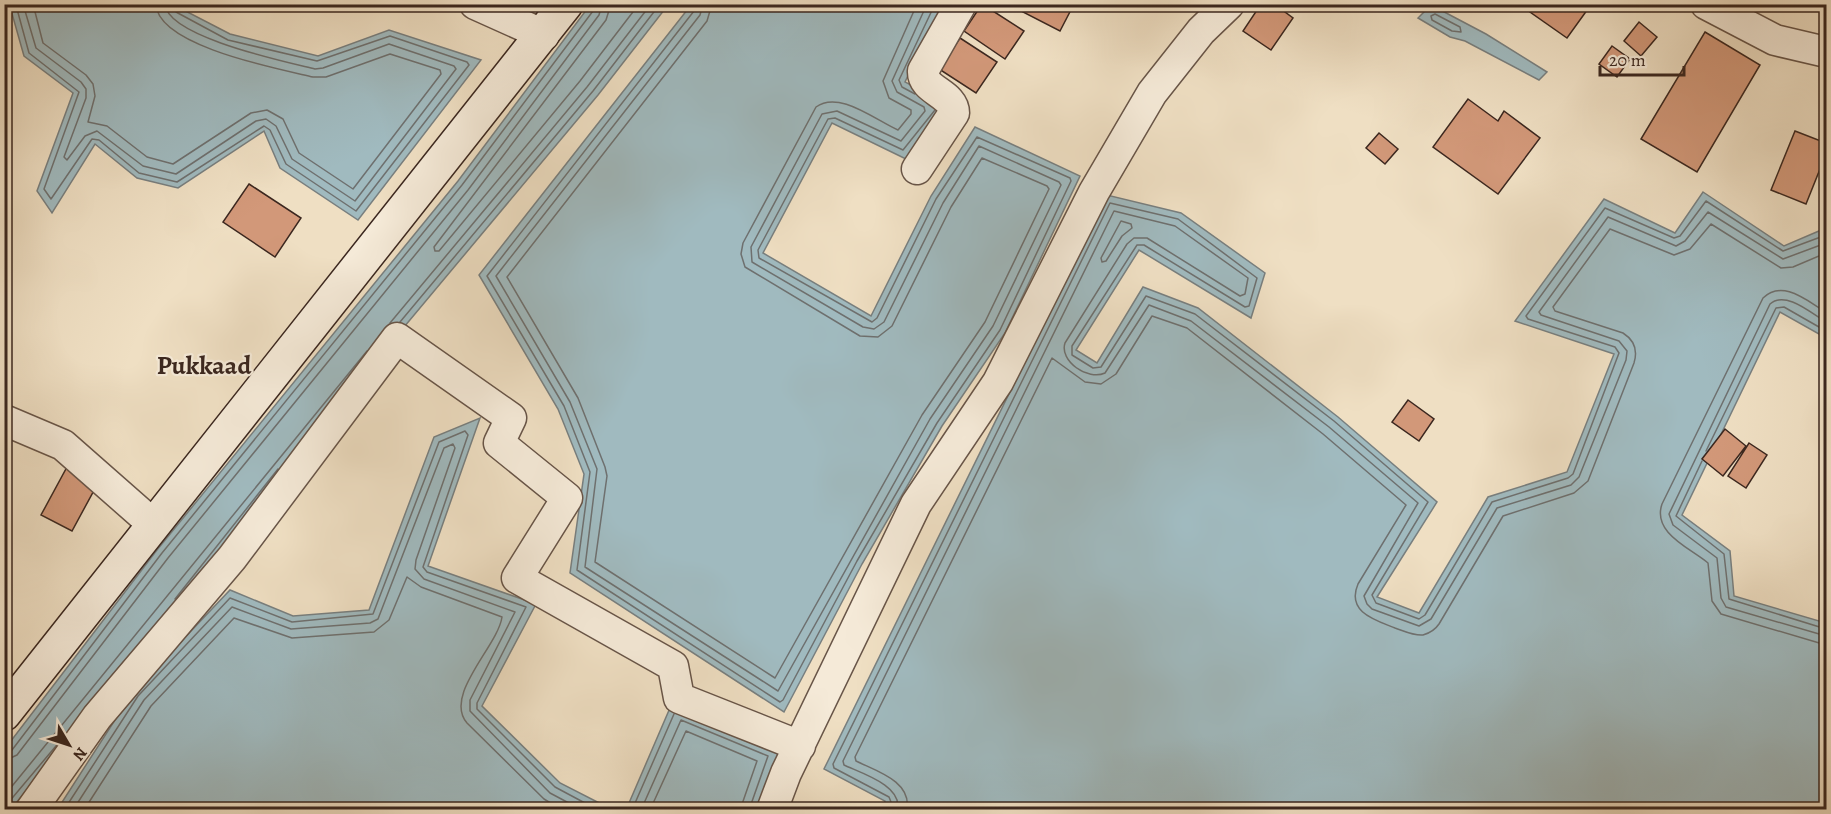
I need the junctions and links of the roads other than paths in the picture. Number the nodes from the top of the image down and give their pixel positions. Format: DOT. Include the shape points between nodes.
graph roads {
  1 [pos="475,4"];
  2 [pos="566,4"];
  3 [pos="961,4"];
  4 [pos="1229,4"];
  5 [pos="1706,4"];
  6 [pos="544,34"];
  7 [pos="1827,52"];
  8 [pos="917,169"];
  9 [pos="4,420"];
  10 [pos="154,525"];
  11 [pos="4,714"];
  12 [pos="800,746"];
  13 [pos="31,810"];
  14 [pos="772,810"];
  1 -- 6 [label="street"];
  2 -- 6 [label="street"];
  3 -- 8 [label="street" via="922,77 949,101 954,113"];
  4 -- 12 [label="street" via="1201,31 1152,93 1094,192 998,382 916,504"];
  5 -- 7 [label="street" via="1775,40"];
  6 -- 10 [label="street"];
  9 -- 10 [label="street" via="63,445"];
  10 -- 11 [label="street"];
  12 -- 13 [label="street" via="679,698 673,666 517,578 567,498 499,443 511,418 397,338 232,558 97,717"];
  12 -- 14 [label="street"];
}
